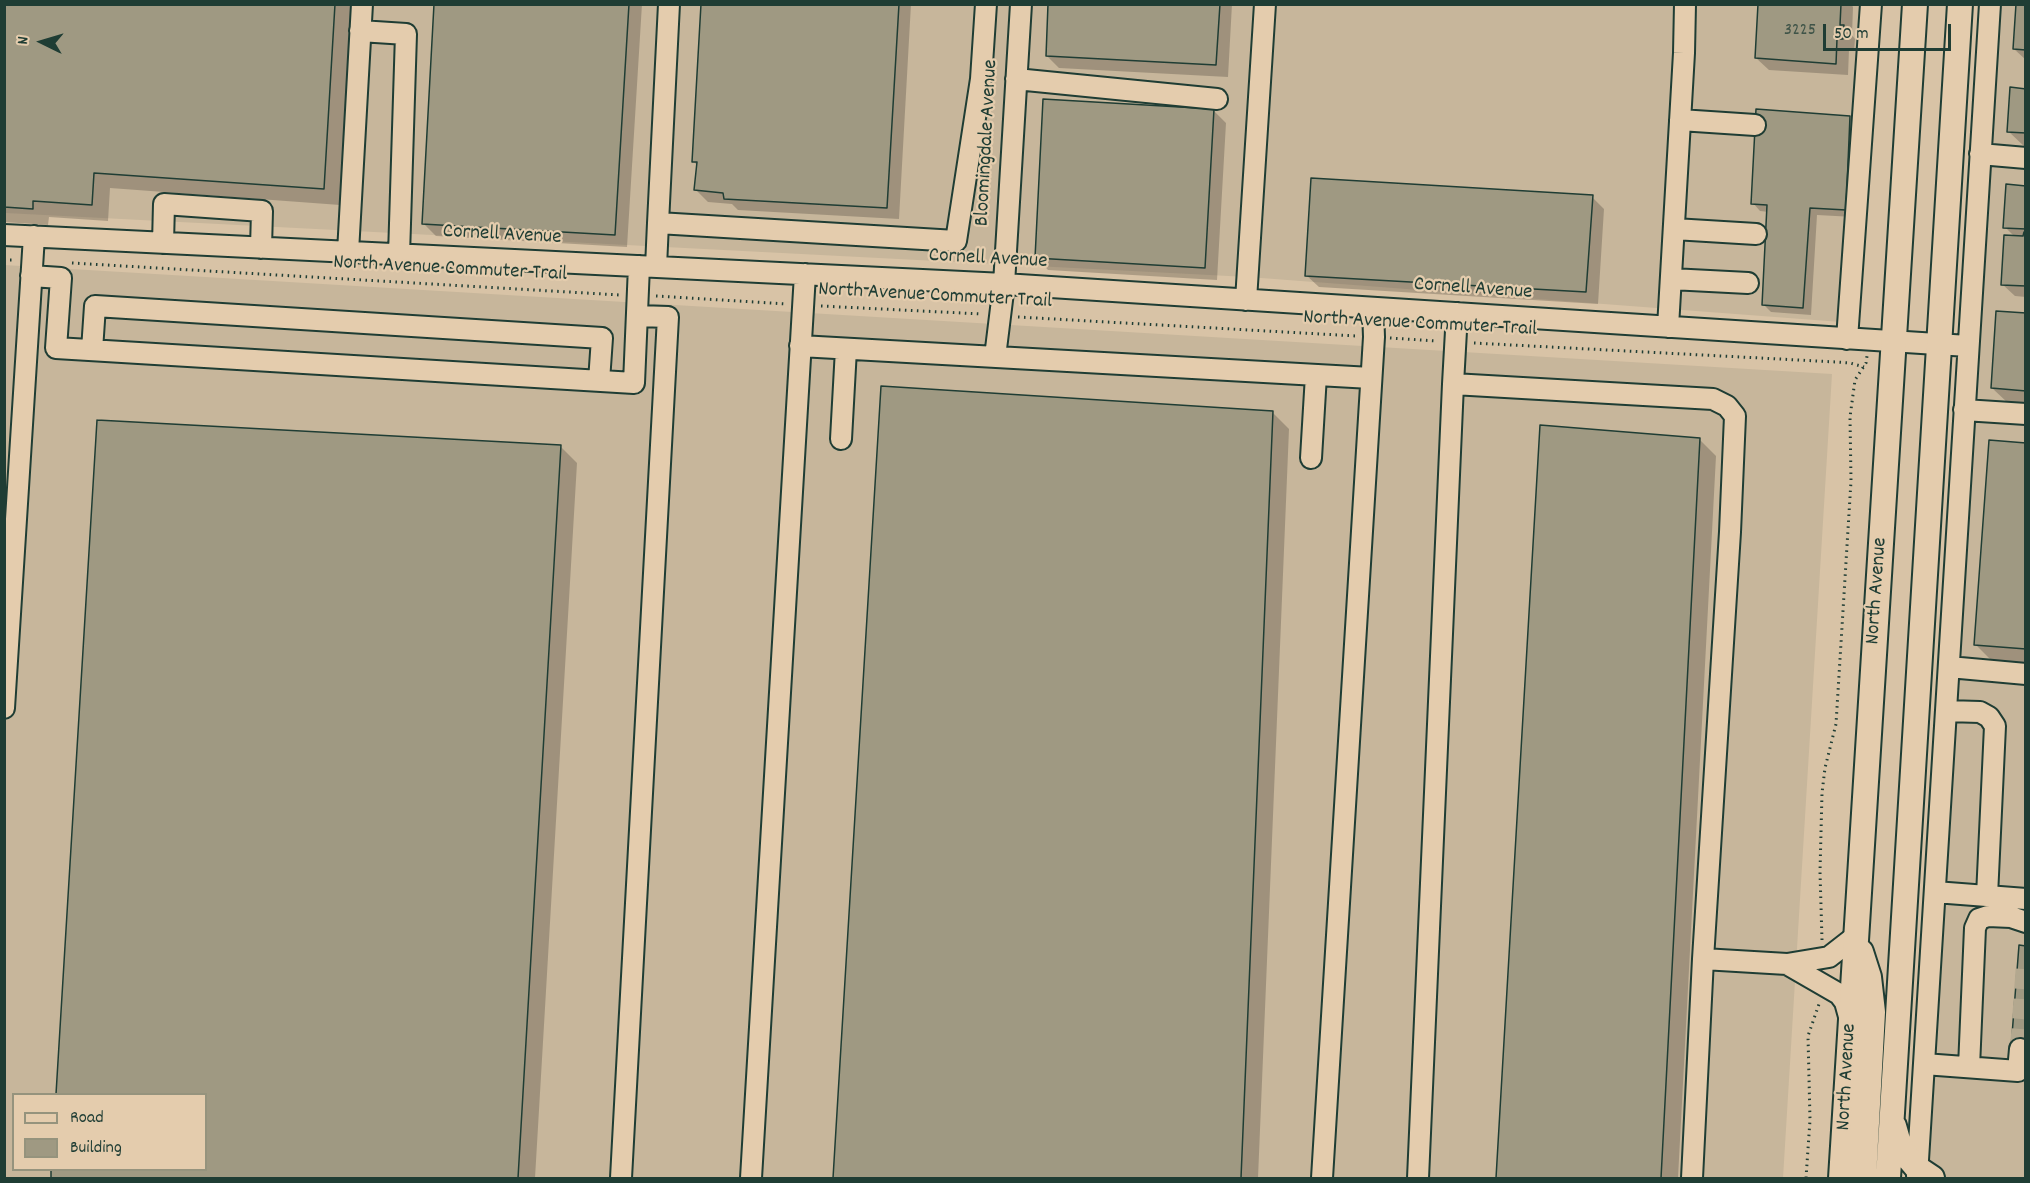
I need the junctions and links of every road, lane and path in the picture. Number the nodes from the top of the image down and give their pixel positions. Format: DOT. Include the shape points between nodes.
graph roads {
  1 [pos="362,4"];
  2 [pos="669,4"];
  3 [pos="986,4"];
  4 [pos="1021,4"];
  5 [pos="1265,4"];
  6 [pos="1685,4"];
  7 [pos="1871,4"];
  8 [pos="1915,4"];
  9 [pos="1960,4"];
  10 [pos="1990,4"];
  11 [pos="360,31"];
  12 [pos="1016,79"];
  13 [pos="1217,99"];
  14 [pos="1680,120"];
  15 [pos="1755,125"];
  16 [pos="1980,154"];
  17 [pos="2025,158"];
  18 [pos="657,223"];
  19 [pos="1674,229"];
  20 [pos="1756,234"];
  21 [pos="4,235"];
  22 [pos="34,236"];
  23 [pos="163,243"];
  24 [pos="261,248"];
  25 [pos="348,252"];
  26 [pos="399,255"];
  27 [pos="4,260"];
  28 [pos="647,267"];
  29 [pos="32,268"];
  30 [pos="805,274"];
  31 [pos="1671,279"];
  32 [pos="1748,283"];
  33 [pos="1004,284"];
  34 [pos="638,296"];
  35 [pos="1246,300"];
  36 [pos="803,305"];
  37 [pos="1373,308"];
  38 [pos="1457,313"];
  39 [pos="638,316"];
  40 [pos="1000,316"];
  41 [pos="1668,327"];
  42 [pos="1374,337"];
  43 [pos="1847,339"];
  44 [pos="1893,341"];
  45 [pos="1455,342"];
  46 [pos="1938,344"];
  47 [pos="800,346"];
  48 [pos="1968,346"];
  49 [pos="846,349"];
  50 [pos="92,350"];
  51 [pos="995,357"];
  52 [pos="1316,375"];
  53 [pos="1371,378"];
  54 [pos="599,381"];
  55 [pos="1453,384"];
  56 [pos="1964,410"];
  57 [pos="2025,414"];
  58 [pos="841,440"];
  59 [pos="1311,458"];
  60 [pos="1949,668"];
  61 [pos="2025,674"];
  62 [pos="4,708"];
  63 [pos="1946,711"];
  64 [pos="1935,892"];
  65 [pos="1987,896"];
  66 [pos="2025,899"];
  67 [pos="2025,922"];
  68 [pos="1856,936"];
  69 [pos="1822,947"];
  70 [pos="1703,958"];
  71 [pos="1787,964"];
  72 [pos="1819,999"];
  73 [pos="1851,1021"];
  74 [pos="2020,1049"];
  75 [pos="1924,1064"];
  76 [pos="1969,1067"];
  77 [pos="1892,1117"];
  78 [pos="1922,1175"];
  79 [pos="621,1179"];
  80 [pos="751,1179"];
  81 [pos="1322,1179"];
  82 [pos="1418,1179"];
  83 [pos="1692,1179"];
  84 [pos="1806,1179"];
  85 [pos="1841,1179"];
  86 [pos="1864,1179"];
  87 [pos="1888,1179"];
  1 -- 11 [label="street"];
  2 -- 18 [label="street"];
  3 -- 18 [label="street" via="981,79 956,241"];
  4 -- 12 [label="street, Bloomingdale Avenue"];
  5 -- 35 [label="street"];
  6 -- 14 [label="street"];
  7 -- 43 [label="street"];
  8 -- 44 [label="main road, North Avenue"];
  9 -- 46 [label="main road"];
  10 -- 16 [label="street"];
  11 -- 25 [label="street"];
  11 -- 26 [label="street" via="406,34"];
  12 -- 13 [label="street"];
  12 -- 33 [label="street, Bloomingdale Avenue"];
  14 -- 15 [label="street"];
  14 -- 19 [label="street"];
  16 -- 17 [label="street"];
  16 -- 48 [label="street"];
  18 -- 28 [label="street"];
  19 -- 20 [label="street"];
  19 -- 31 [label="street"];
  21 -- 22 [label="street, Cornell Avenue"];
  22 -- 23 [label="street, Cornell Avenue"];
  22 -- 29 [label="street"];
  23 -- 24 [label="street, Cornell Avenue"];
  23 -- 24 [label="street" via="164,204 262,211"];
  24 -- 25 [label="street, Cornell Avenue"];
  25 -- 26 [label="street, Cornell Avenue"];
  26 -- 28 [label="street, Cornell Avenue"];
  27 -- 29 [label="path, North Avenue Commuter Trail"];
  28 -- 30 [label="street, Cornell Avenue"];
  28 -- 34 [label="street"];
  29 -- 34 [label="path, North Avenue Commuter Trail"];
  29 -- 50 [label="street" via="60,278 56,348"];
  29 -- 62 [label="street"];
  30 -- 33 [label="street, Cornell Avenue"];
  30 -- 36 [label="street"];
  31 -- 32 [label="street"];
  31 -- 41 [label="street"];
  33 -- 35 [label="street, Cornell Avenue"];
  33 -- 40 [label="street, Bloomingdale Avenue"];
  34 -- 36 [label="path, North Avenue Commuter Trail"];
  34 -- 39 [label="street"];
  35 -- 37 [label="street, Cornell Avenue"];
  36 -- 40 [label="path, North Avenue Commuter Trail"];
  36 -- 47 [label="street"];
  37 -- 38 [label="street, Cornell Avenue"];
  37 -- 42 [label="street"];
  38 -- 41 [label="street, Cornell Avenue"];
  38 -- 45 [label="street"];
  39 -- 54 [label="street" via="634,383"];
  39 -- 79 [label="street" via="668,317"];
  40 -- 42 [label="path, North Avenue Commuter Trail"];
  40 -- 51 [label="street, Bloomingdale Avenue"];
  41 -- 43 [label="street, Cornell Avenue"];
  42 -- 45 [label="path, North Avenue Commuter Trail"];
  42 -- 53 [label="street"];
  43 -- 44 [label="street, Cornell Avenue"];
  44 -- 46 [label="street, Cornell Avenue"];
  44 -- 68 [label="main road, North Avenue"];
  45 -- 55 [label="street"];
  45 -- 69 [label="path, North Avenue Commuter Trail" via="1865,365 1852,394 1851,481 1836,724 1822,793"];
  46 -- 48 [label="street, Cornell Avenue"];
  46 -- 77 [label="main road"];
  47 -- 49 [label="street"];
  47 -- 80 [label="street"];
  48 -- 56 [label="street"];
  49 -- 51 [label="street"];
  49 -- 58 [label="street"];
  50 -- 54 [label="street"];
  50 -- 54 [label="street" via="95,306 602,338"];
  51 -- 52 [label="street"];
  52 -- 53 [label="street"];
  52 -- 59 [label="street"];
  53 -- 81 [label="street"];
  55 -- 70 [label="street" via="1713,399 1727,406 1735,416"];
  55 -- 82 [label="street"];
  56 -- 57 [label="street"];
  56 -- 60 [label="street"];
  60 -- 61 [label="street"];
  60 -- 63 [label="street"];
  63 -- 64 [label="street"];
  63 -- 65 [label="street" via="1980,712 1995,726"];
  64 -- 65 [label="street"];
  64 -- 75 [label="street"];
  65 -- 66 [label="street"];
  67 -- 76 [label="street" via="1988,916 1979,919 1975,928"];
  68 -- 71 [label="street" via="1829,957"];
  68 -- 73 [label="main road, North Avenue"];
  68 -- 86 [label="main road" via="1869,977 1873,1011"];
  70 -- 71 [label="street"];
  70 -- 83 [label="street"];
  71 -- 73 [label="street" via="1839,994"];
  72 -- 84 [label="path" via="1808,1036 1810,1120"];
  73 -- 85 [label="main road, North Avenue"];
  74 -- 76 [label="street" via="2018,1071"];
  75 -- 76 [label="street"];
  75 -- 78 [label="street"];
  77 -- 78 [label="main road" via="1898,1140"];
  77 -- 87 [label="main road"];
}
